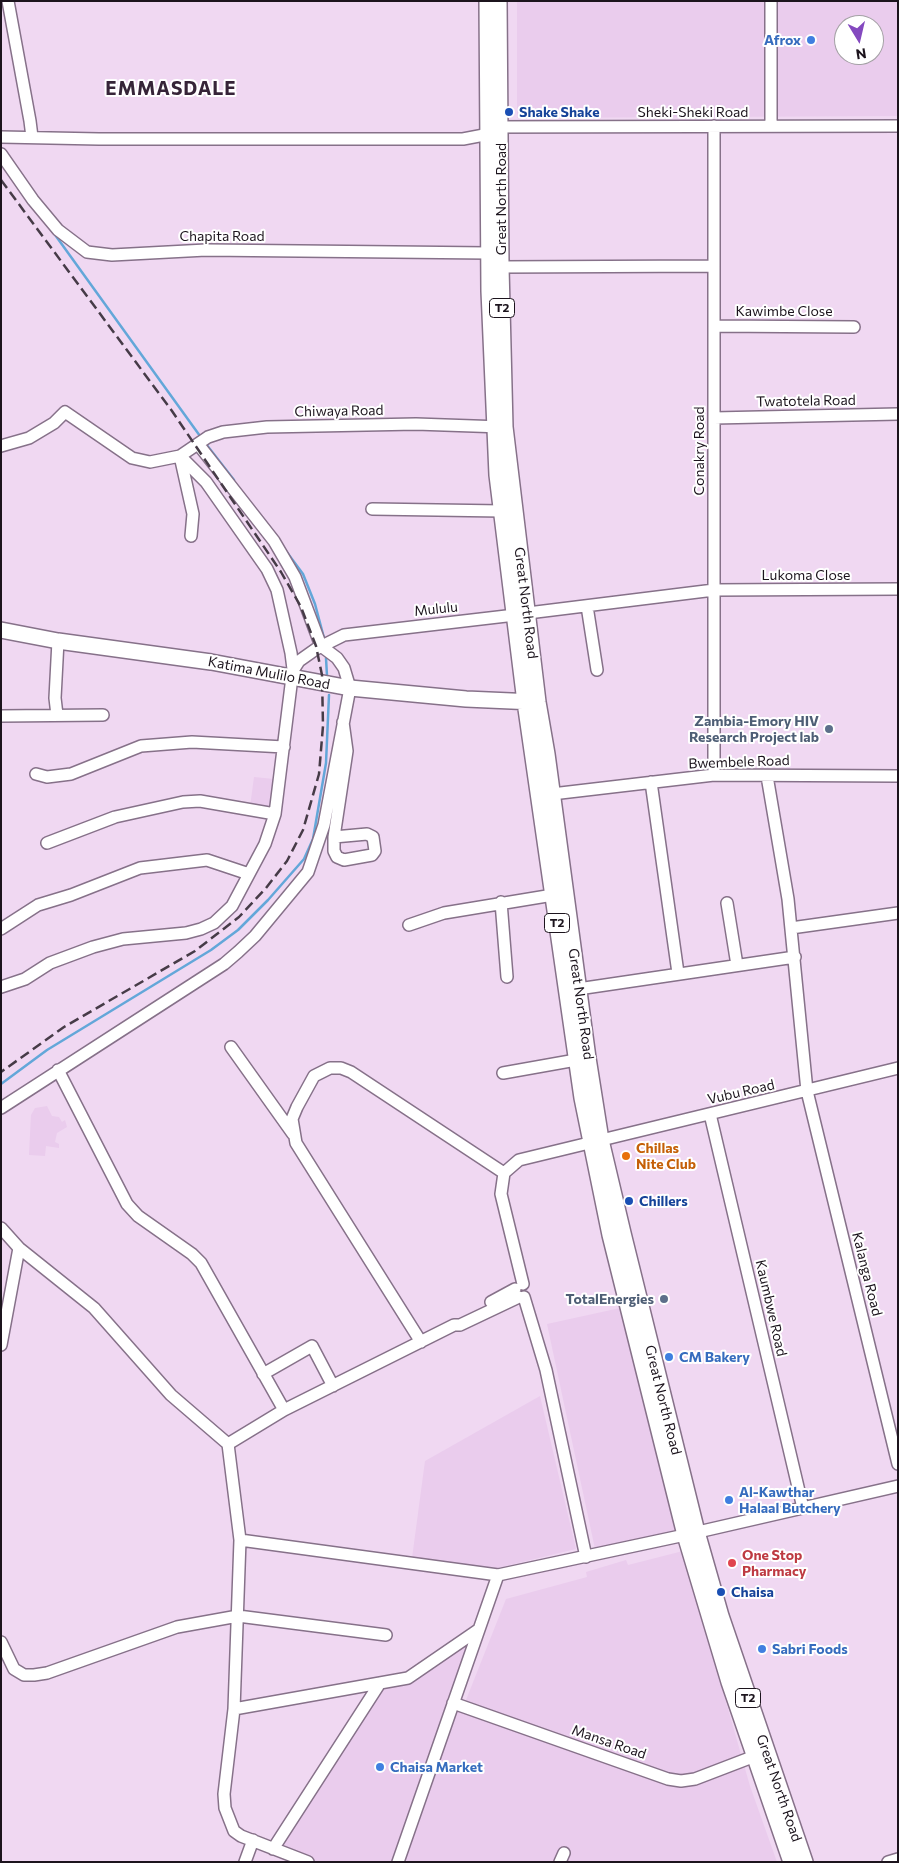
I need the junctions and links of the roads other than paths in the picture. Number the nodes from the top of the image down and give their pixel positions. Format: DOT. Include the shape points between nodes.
graph roads {
  1 [pos="8,1"];
  2 [pos="487,1"];
  3 [pos="499,1"];
  4 [pos="771,1"];
  5 [pos="714,126"];
  6 [pos="771,126"];
  7 [pos="898,126"];
  8 [pos="495,127"];
  9 [pos="1,137"];
  10 [pos="32,137"];
  11 [pos="1,154"];
  12 [pos="488,253"];
  13 [pos="714,266"];
  14 [pos="501,267"];
  15 [pos="714,326"];
  16 [pos="854,327"];
  17 [pos="898,414"];
  18 [pos="714,418"];
  19 [pos="500,427"];
  20 [pos="198,444"];
  21 [pos="1,446"];
  22 [pos="180,456"];
  23 [pos="372,509"];
  24 [pos="502,511"];
  25 [pos="191,536"];
  26 [pos="898,589"];
  27 [pos="714,590"];
  28 [pos="587,606"];
  29 [pos="521,614"];
  30 [pos="1,630"];
  31 [pos="58,641"];
  32 [pos="321,646"];
  33 [pos="597,670"];
  34 [pos="291,675"];
  35 [pos="350,688"];
  36 [pos="532,702"];
  37 [pos="57,715"];
  38 [pos="103,715"];
  39 [pos="1,716"];
  40 [pos="342,718"];
  41 [pos="284,747"];
  42 [pos="36,774"];
  43 [pos="714,775"];
  44 [pos="767,776"];
  45 [pos="898,776"];
  46 [pos="651,782"];
  47 [pos="552,794"];
  48 [pos="274,814"];
  49 [pos="334,837"];
  50 [pos="48,843"];
  51 [pos="249,874"];
  52 [pos="553,896"];
  53 [pos="501,902"];
  54 [pos="728,903"];
  55 [pos="898,913"];
  56 [pos="409,925"];
  57 [pos="791,928"];
  58 [pos="1,929"];
  59 [pos="795,957"];
  60 [pos="737,965"];
  61 [pos="678,973"];
  62 [pos="506,977"];
  63 [pos="1,987"];
  64 [pos="578,989"];
  65 [pos="231,1047"];
  66 [pos="576,1060"];
  67 [pos="898,1068"];
  68 [pos="58,1070"];
  69 [pos="503,1073"];
  70 [pos="807,1092"];
  71 [pos="1,1108"];
  72 [pos="710,1114"];
  73 [pos="293,1134"];
  74 [pos="596,1141"];
  75 [pos="504,1173"];
  76 [pos="1,1228"];
  77 [pos="19,1248"];
  78 [pos="520,1292"];
  79 [pos="422,1342"];
  80 [pos="1,1344"];
  81 [pos="263,1374"];
  82 [pos="333,1386"];
  83 [pos="284,1410"];
  84 [pos="228,1444"];
  85 [pos="898,1464"];
  86 [pos="898,1486"];
  87 [pos="802,1508"];
  88 [pos="691,1534"];
  89 [pos="240,1540"];
  90 [pos="586,1557"];
  91 [pos="498,1575"];
  92 [pos="238,1616"];
  93 [pos="478,1630"];
  94 [pos="386,1635"];
  95 [pos="1,1642"];
  96 [pos="380,1684"];
  97 [pos="453,1702"];
  98 [pos="234,1709"];
  99 [pos="755,1756"];
  100 [pos="253,1840"];
  101 [pos="273,1849"];
  102 [pos="898,1859"];
  103 [pos="245,1862"];
  104 [pos="308,1862"];
  105 [pos="398,1862"];
  106 [pos="791,1862"];
  107 [pos="804,1862"];
  108 [pos="888,1862"];
  1 -- 10 [label="street"];
  2 -- 8 [label="main road, Great North Road / T2"];
  3 -- 8 [label="main road, Great North Road / T2"];
  4 -- 6 [label="street"];
  5 -- 6 [label="street, Sheki-Sheki Road"];
  5 -- 8 [label="street, Sheki-Sheki Road"];
  5 -- 13 [label="street, Conakry Road"];
  6 -- 7 [label="street, Sheki-Sheki Road"];
  8 -- 10 [label="street" via="480,137 463,139"];
  8 -- 12 [label="main road, Great North Road / T2"];
  8 -- 14 [label="main road, Great North Road / T2"];
  9 -- 10 [label="street"];
  11 -- 12 [label="street, Chapita Road" via="58,230 87,252"];
  12 -- 19 [label="main road, Great North Road / T2"];
  13 -- 14 [label="street"];
  13 -- 15 [label="street, Conakry Road"];
  14 -- 19 [label="main road, Great North Road / T2"];
  15 -- 16 [label="street, Kawimbe Close"];
  15 -- 18 [label="street, Conakry Road"];
  17 -- 18 [label="street, Twatotela Road"];
  18 -- 27 [label="street, Conakry Road"];
  19 -- 20 [label="street, Chiwaya Road" via="416,424 267,427 223,432"];
  19 -- 24 [label="main road, Great North Road / T2"];
  19 -- 29 [label="main road, Great North Road / T2"];
  20 -- 22 [label="street, Chiwaya Road"];
  20 -- 32 [label="street" via="274,541 295,577"];
  21 -- 22 [label="street" via="28,438 54,423 65,412 139,461"];
  22 -- 25 [label="street" via="193,514"];
  22 -- 34 [label="street" via="206,482 268,569 281,605 292,653"];
  23 -- 24 [label="street"];
  24 -- 29 [label="main road, Great North Road / T2"];
  26 -- 27 [label="street, Lukoma Close"];
  27 -- 28 [label="street, Lukoma Close"];
  27 -- 43 [label="street, Conakry Road"];
  28 -- 29 [label="street, Mululu"];
  28 -- 33 [label="street"];
  29 -- 32 [label="street, Mululu" via="360,632 344,635"];
  29 -- 36 [label="main road, Great North Road / T2"];
  30 -- 31 [label="main road, Katima Mulilo Road"];
  31 -- 34 [label="main road, Katima Mulilo Road"];
  31 -- 37 [label="street"];
  32 -- 34 [label="street, Mululu" via="299,661"];
  32 -- 35 [label="street" via="344,668"];
  34 -- 35 [label="main road, Katima Mulilo Road"];
  34 -- 41 [label="street"];
  35 -- 36 [label="main road, Katima Mulilo Road"];
  35 -- 40 [label="street"];
  36 -- 47 [label="main road, Great North Road / T2"];
  36 -- 52 [label="main road, Great North Road / T2"];
  37 -- 38 [label="street"];
  37 -- 39 [label="street"];
  40 -- 49 [label="street" via="347,751"];
  40 -- 68 [label="street" via="324,825 308,872 254,936 224,964"];
  41 -- 42 [label="street" via="192,742 141,746 71,774 47,777"];
  41 -- 48 [label="street"];
  43 -- 44 [label="street, Bwembele Road"];
  43 -- 46 [label="street, Bwembele Road"];
  44 -- 45 [label="street, Bwembele Road"];
  44 -- 57 [label="street, Kalanga Road" via="784,864"];
  46 -- 47 [label="street, Bwembele Road"];
  46 -- 61 [label="street"];
  47 -- 64 [label="main road, Great North Road / T2"];
  48 -- 50 [label="street" via="200,801 183,802 115,817"];
  48 -- 51 [label="street"];
  51 -- 58 [label="street" via="207,860 140,868 38,905"];
  51 -- 63 [label="street" via="232,906 214,923 201,929 123,939 93,947 50,963 25,980"];
  52 -- 53 [label="street"];
  52 -- 66 [label="main road, Great North Road / T2"];
  53 -- 56 [label="street" via="444,913"];
  53 -- 62 [label="street"];
  54 -- 60 [label="street"];
  55 -- 57 [label="street"];
  57 -- 59 [label="street, Kalanga Road"];
  59 -- 60 [label="street"];
  59 -- 70 [label="street, Kalanga Road"];
  60 -- 61 [label="street"];
  61 -- 64 [label="street"];
  64 -- 74 [label="main road, Great North Road / T2"];
  65 -- 73 [label="street"];
  66 -- 69 [label="street"];
  66 -- 74 [label="main road, Great North Road / T2"];
  67 -- 70 [label="street, Vubu Road"];
  68 -- 71 [label="street"];
  68 -- 81 [label="street" via="127,1204 138,1216 201,1263"];
  70 -- 72 [label="street, Vubu Road"];
  70 -- 85 [label="street, Kalanga Road"];
  72 -- 74 [label="street, Vubu Road"];
  72 -- 87 [label="street, Kaumbwe Road"];
  73 -- 75 [label="street" via="292,1119 314,1076 330,1068 341,1068"];
  73 -- 79 [label="street"];
  74 -- 75 [label="street, Vubu Road" via="519,1160"];
  74 -- 88 [label="main road, Great North Road / T2"];
  75 -- 78 [label="street" via="501,1194"];
  76 -- 77 [label="street"];
  77 -- 80 [label="street"];
  77 -- 84 [label="street" via="94,1308 171,1395"];
  78 -- 79 [label="street"];
  78 -- 90 [label="street" via="546,1370"];
  79 -- 82 [label="street"];
  81 -- 82 [label="street" via="312,1346"];
  81 -- 83 [label="street"];
  82 -- 83 [label="street"];
  83 -- 84 [label="street"];
  84 -- 89 [label="street"];
  86 -- 87 [label="street"];
  87 -- 88 [label="street"];
  88 -- 90 [label="street"];
  88 -- 99 [label="main road, Great North Road / T2" via="721,1656"];
  88 -- 107 [label="main road, Great North Road / T2"];
  89 -- 91 [label="street"];
  89 -- 92 [label="street"];
  90 -- 91 [label="street"];
  91 -- 93 [label="street"];
  92 -- 94 [label="street"];
  92 -- 95 [label="street" via="177,1627 34,1675 24,1675 14,1669"];
  92 -- 98 [label="street"];
  93 -- 96 [label="street" via="408,1678"];
  93 -- 97 [label="street"];
  96 -- 98 [label="street"];
  96 -- 101 [label="street"];
  97 -- 99 [label="street, Mansa Road" via="674,1780 695,1779"];
  97 -- 105 [label="street"];
  98 -- 100 [label="street" via="225,1808 234,1831"];
  99 -- 106 [label="main road, Great North Road / T2"];
  100 -- 101 [label="street"];
  100 -- 103 [label="street"];
  101 -- 104 [label="street"];
  102 -- 108 [label="street"];
}
